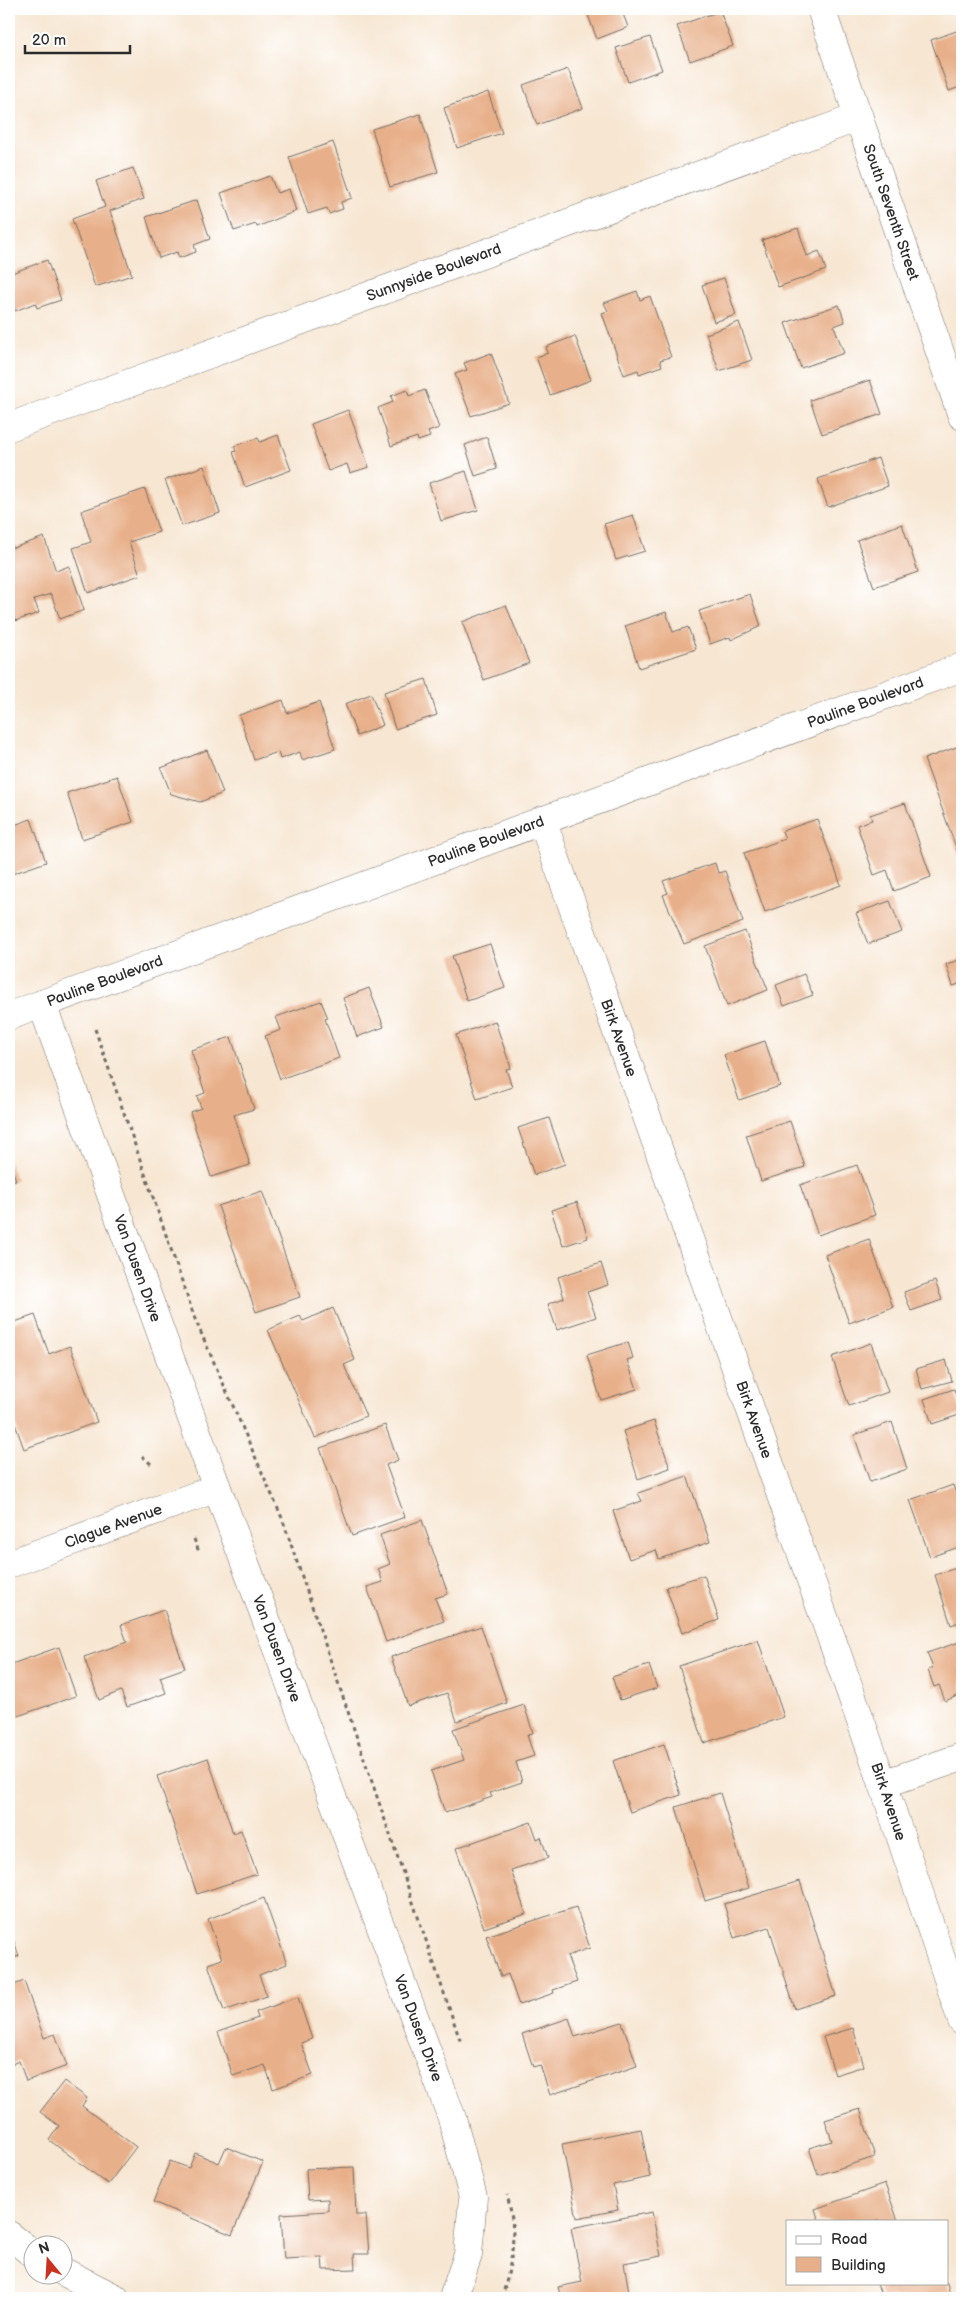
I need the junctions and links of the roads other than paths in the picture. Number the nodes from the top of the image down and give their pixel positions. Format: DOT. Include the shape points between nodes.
graph roads {
  1 [pos="821,9"];
  2 [pos="859,117"];
  3 [pos="962,416"];
  4 [pos="9,427"];
  5 [pos="962,667"];
  6 [pos="542,820"];
  7 [pos="42,1004"];
  8 [pos="9,1016"];
  9 [pos="217,1488"];
  10 [pos="9,1564"];
  11 [pos="962,1757"];
  12 [pos="883,1784"];
  13 [pos="962,2021"];
  14 [pos="9,2235"];
  15 [pos="22,2245"];
  16 [pos="72,2275"];
  17 [pos="115,2298"];
  18 [pos="453,2298"];
  1 -- 2 [label="street, South Seventh Street"];
  2 -- 3 [label="street, South Seventh Street"];
  2 -- 4 [label="street, Sunnyside Boulevard"];
  5 -- 6 [label="street, Pauline Boulevard"];
  6 -- 7 [label="street, Pauline Boulevard"];
  6 -- 12 [label="street, Birk Avenue"];
  7 -- 8 [label="street, Pauline Boulevard"];
  7 -- 9 [label="street, Van Dusen Drive"];
  9 -- 10 [label="street, Clague Avenue"];
  9 -- 18 [label="street, Van Dusen Drive" via="452,2118 473,2197 468,2255"];
  11 -- 12 [label="street"];
  12 -- 13 [label="street, Birk Avenue"];
  14 -- 15 [label="street"];
  16 -- 17 [label="street"];
}
